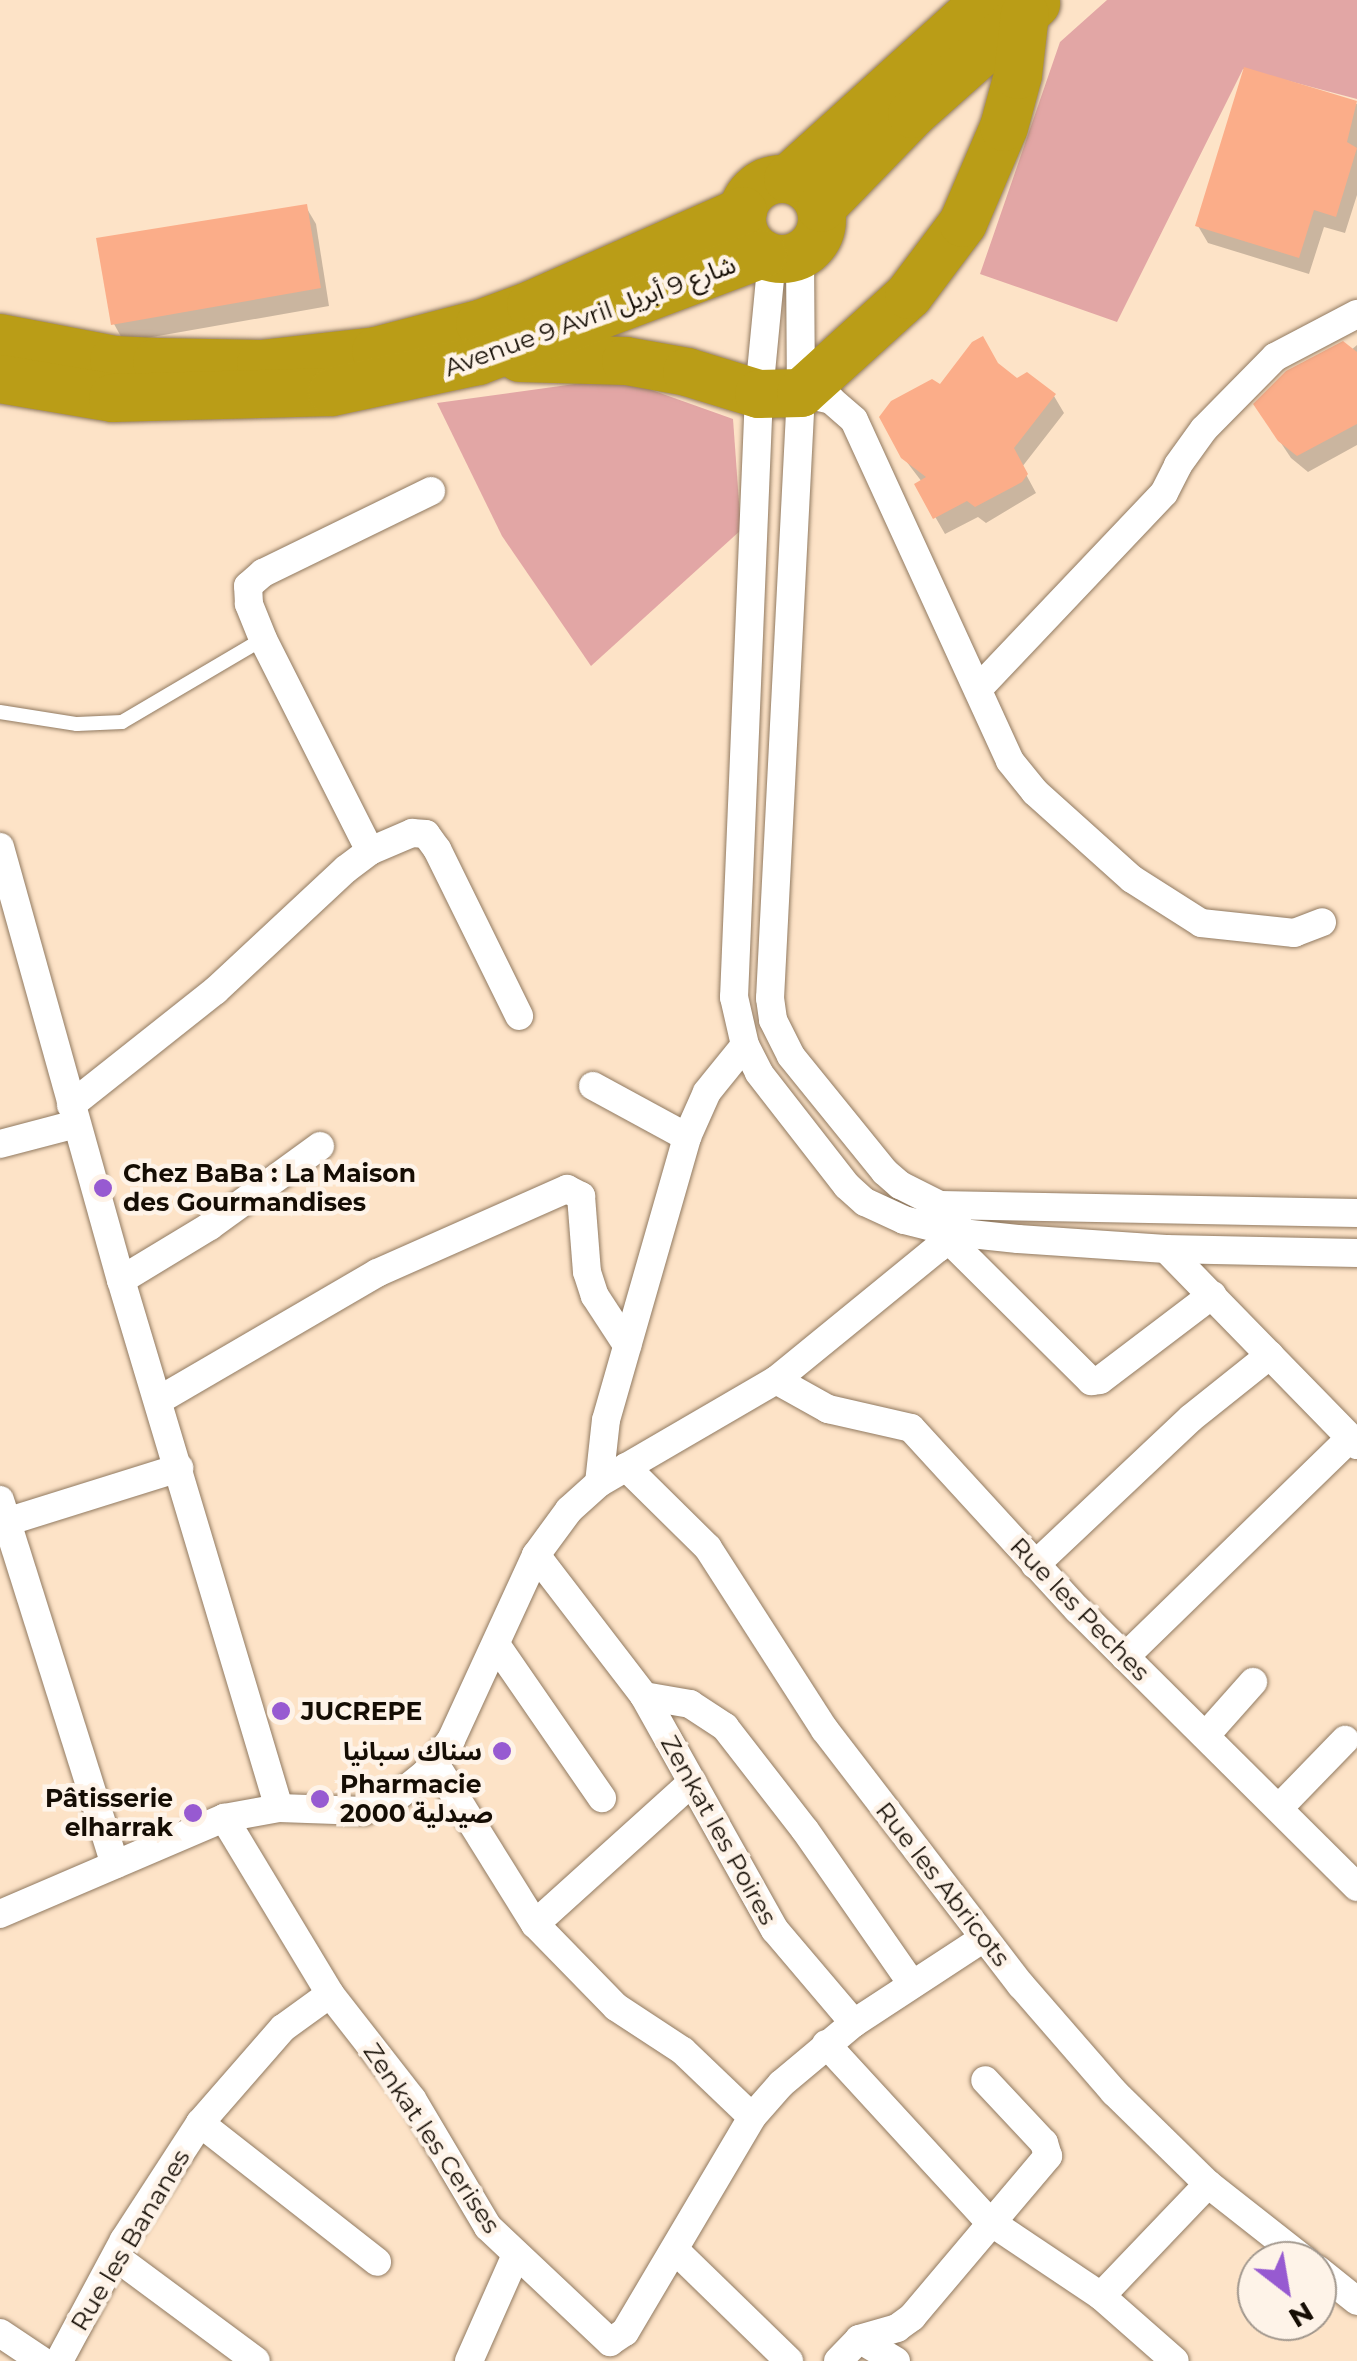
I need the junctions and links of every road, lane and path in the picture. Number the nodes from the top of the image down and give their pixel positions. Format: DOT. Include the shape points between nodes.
graph roads {
  1 [pos="1017,5"];
  2 [pos="804,193"];
  3 [pos="742,211"];
  4 [pos="778,255"];
  5 [pos="1357,314"];
  6 [pos="0,338"];
  7 [pos="478,360"];
  8 [pos="0,379"];
  9 [pos="781,393"];
  10 [pos="431,491"];
  11 [pos="263,639"];
  12 [pos="978,689"];
  13 [pos="0,712"];
  14 [pos="0,847"];
  15 [pos="370,852"];
  16 [pos="1322,922"];
  17 [pos="11,925"];
  18 [pos="518,1016"];
  19 [pos="744,1045"];
  20 [pos="592,1086"];
  21 [pos="73,1114"];
  22 [pos="686,1137"];
  23 [pos="0,1144"];
  24 [pos="320,1146"];
  25 [pos="1357,1213"];
  26 [pos="954,1226"];
  27 [pos="1166,1249"];
  28 [pos="1357,1253"];
  29 [pos="120,1280"];
  30 [pos="1212,1294"];
  31 [pos="626,1345"];
  32 [pos="1270,1354"];
  33 [pos="776,1380"];
  34 [pos="159,1400"];
  35 [pos="1354,1441"];
  36 [pos="626,1467"];
  37 [pos="179,1468"];
  38 [pos="599,1483"];
  39 [pos="2,1516"];
  40 [pos="536,1555"];
  41 [pos="1035,1565"];
  42 [pos="497,1646"];
  43 [pos="1125,1657"];
  44 [pos="1253,1682"];
  45 [pos="644,1696"];
  46 [pos="1206,1735"];
  47 [pos="1344,1740"];
  48 [pos="434,1762"];
  49 [pos="692,1782"];
  50 [pos="602,1798"];
  51 [pos="279,1808"];
  52 [pos="1279,1808"];
  53 [pos="224,1818"];
  54 [pos="115,1864"];
  55 [pos="1355,1881"];
  56 [pos="0,1914"];
  57 [pos="535,1924"];
  58 [pos="984,1938"];
  59 [pos="912,1984"];
  60 [pos="330,1994"];
  61 [pos="854,2022"];
  62 [pos="826,2044"];
  63 [pos="984,2080"];
  64 [pos="752,2117"];
  65 [pos="200,2123"];
  66 [pos="1208,2184"];
  67 [pos="989,2221"];
  68 [pos="1281,2241"];
  69 [pos="675,2250"];
  70 [pos="514,2256"];
  71 [pos="116,2257"];
  72 [pos="377,2262"];
  73 [pos="1337,2284"];
  74 [pos="1102,2296"];
  75 [pos="1357,2300"];
  76 [pos="0,2333"];
  77 [pos="859,2339"];
  78 [pos="604,2352"];
  79 [pos="42,2361"];
  80 [pos="59,2361"];
  81 [pos="256,2361"];
  82 [pos="469,2361"];
  83 [pos="788,2361"];
  84 [pos="838,2361"];
  85 [pos="896,2361"];
  86 [pos="1175,2361"];
  1 -- 2 [label="highway, Avenue 9 Avril شارع 9 أبريل" via="912,114"];
  1 -- 9 [label="highway" via="1018,75 963,223 909,295"];
  2 -- 3 [label="highway, Avenue 9 Avril شارع 9 أبريل" via="759,186"];
  2 -- 4 [label="highway, Avenue 9 Avril شارع 9 أبريل" via="819,235"];
  3 -- 4 [label="highway, Avenue 9 Avril شارع 9 أبريل" via="748,240"];
  3 -- 6 [label="highway, Avenue 9 Avril شارع 9 أبريل" via="531,306 376,351 262,364 156,362"];
  4 -- 7 [label="highway, Avenue 9 Avril شارع 9 أبريل"];
  4 -- 9 [label="street"];
  4 -- 9 [label="street"];
  5 -- 12 [label="street" via="1275,357 1204,430 1164,493"];
  7 -- 8 [label="highway, Avenue 9 Avril شارع 9 أبريل" via="332,392 258,397 112,398"];
  7 -- 9 [label="highway" via="626,361"];
  9 -- 12 [label="street" via="831,400 854,420"];
  9 -- 19 [label="street" via="734,997"];
  9 -- 26 [label="street" via="774,1020 792,1056 885,1172"];
  10 -- 11 [label="street" via="253,579 247,595"];
  11 -- 13 [label="lane" via="122,722 77,724"];
  11 -- 15 [label="street"];
  12 -- 16 [label="street" via="1010,760 1035,792 1160,900 1214,926 1294,933"];
  14 -- 17 [label="street"];
  15 -- 18 [label="street" via="412,833 432,840"];
  15 -- 21 [label="street"];
  17 -- 21 [label="street"];
  19 -- 22 [label="street" via="706,1092"];
  19 -- 26 [label="street" via="774,1098 865,1202 904,1220"];
  20 -- 22 [label="street"];
  21 -- 23 [label="street"];
  21 -- 29 [label="street"];
  22 -- 31 [label="street"];
  24 -- 29 [label="street" via="210,1226"];
  25 -- 26 [label="street"];
  26 -- 27 [label="street"];
  26 -- 30 [label="street" via="1091,1381"];
  26 -- 33 [label="street"];
  27 -- 28 [label="street"];
  27 -- 30 [label="street"];
  29 -- 34 [label="street"];
  30 -- 32 [label="street"];
  31 -- 34 [label="street" via="595,1296 581,1196 573,1189 377,1273"];
  31 -- 38 [label="street" via="600,1448"];
  32 -- 35 [label="street"];
  32 -- 41 [label="street" via="1191,1418"];
  33 -- 36 [label="street"];
  33 -- 41 [label="street, Rue les Peches" via="828,1409 911,1428"];
  34 -- 37 [label="street"];
  35 -- 43 [label="street"];
  36 -- 38 [label="street"];
  36 -- 58 [label="street, Rue les Abricots" via="708,1548 825,1730"];
  37 -- 39 [label="street"];
  37 -- 51 [label="street"];
  38 -- 40 [label="street"];
  39 -- 54 [label="street"];
  40 -- 42 [label="street"];
  40 -- 45 [label="street, Zenkat les Poires"];
  41 -- 43 [label="street, Rue les Peches"];
  42 -- 48 [label="street"];
  42 -- 50 [label="street"];
  43 -- 46 [label="street, Rue les Peches"];
  44 -- 46 [label="street"];
  45 -- 49 [label="street, Zenkat les Poires"];
  45 -- 59 [label="street" via="690,1704 725,1727"];
  46 -- 52 [label="street, Rue les Peches"];
  47 -- 52 [label="street"];
  48 -- 51 [label="street" via="400,1794 364,1811"];
  48 -- 57 [label="street"];
  49 -- 57 [label="street"];
  49 -- 61 [label="street, Zenkat les Poires" via="775,1930"];
  51 -- 53 [label="street"];
  52 -- 55 [label="street, Rue les Peches"];
  53 -- 54 [label="street"];
  53 -- 60 [label="street, Zenkat les Cerises"];
  54 -- 56 [label="street"];
  57 -- 64 [label="street" via="616,2007 698,2062"];
  58 -- 59 [label="street"];
  58 -- 66 [label="street, Rue les Abricots" via="1114,2092"];
  59 -- 61 [label="street"];
  60 -- 65 [label="street, Rue les Bananes" via="269,2042"];
  60 -- 70 [label="street, Zenkat les Cerises" via="403,2086 474,2208"];
  61 -- 62 [label="street, Zenkat les Cerises"];
  62 -- 64 [label="street, Zenkat les Cerises"];
  62 -- 67 [label="street"];
  63 -- 67 [label="street" via="1044,2143 1048,2156"];
  64 -- 69 [label="street, Zenkat les Cerises"];
  65 -- 71 [label="street, Rue les Bananes"];
  65 -- 72 [label="street"];
  66 -- 68 [label="street, Rue les Abricots"];
  66 -- 74 [label="street"];
  67 -- 74 [label="street"];
  67 -- 77 [label="street" via="912,2316 897,2328"];
  69 -- 78 [label="street, Zenkat les Cerises" via="625,2332"];
  69 -- 83 [label="street"];
  70 -- 78 [label="street, Zenkat les Cerises"];
  70 -- 82 [label="street"];
  71 -- 80 [label="street, Rue les Bananes"];
  71 -- 81 [label="street"];
  73 -- 75 [label="street"];
  74 -- 86 [label="street"];
  76 -- 79 [label="street"];
  77 -- 84 [label="street"];
  77 -- 85 [label="street"];
}
